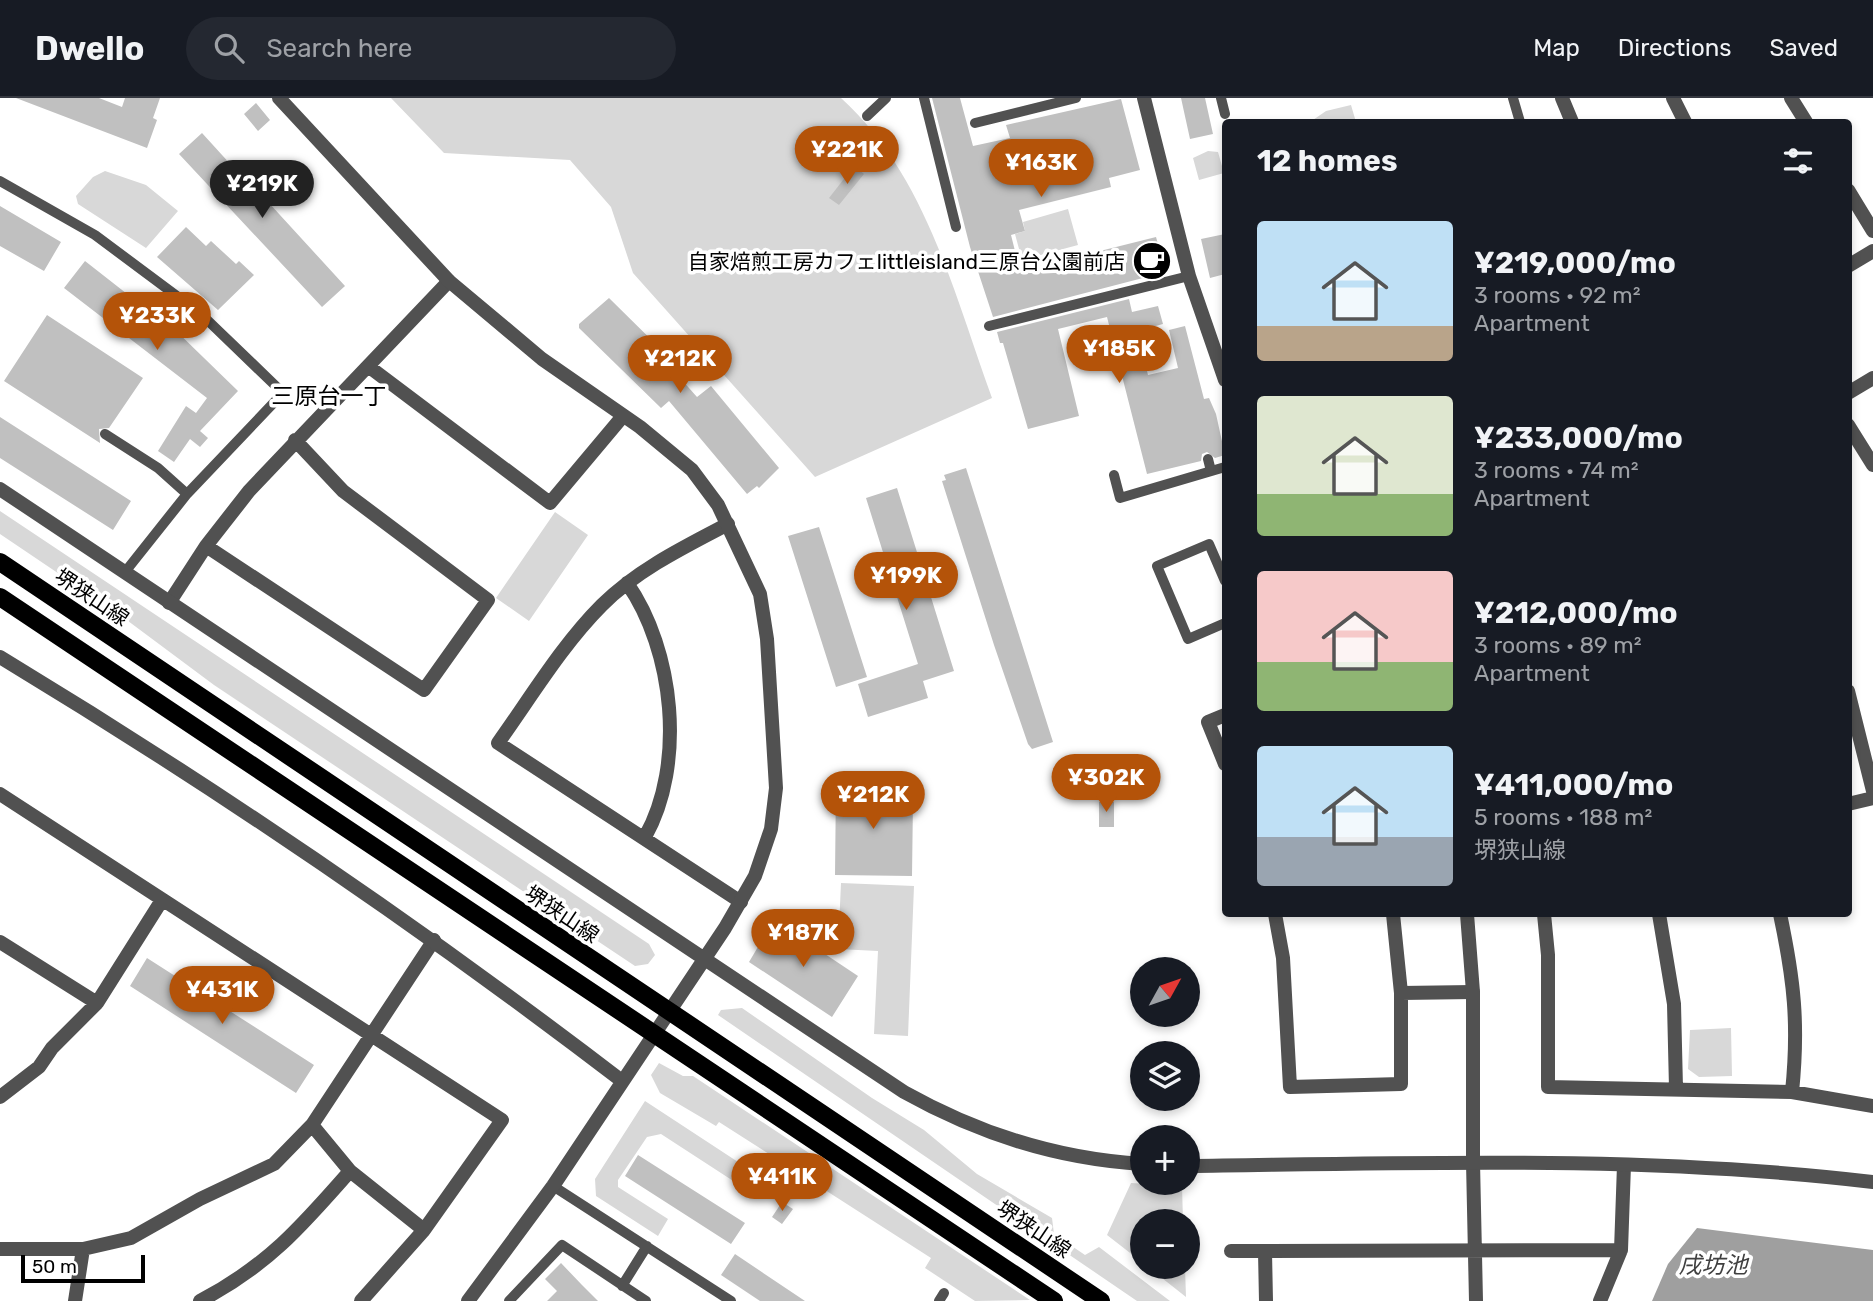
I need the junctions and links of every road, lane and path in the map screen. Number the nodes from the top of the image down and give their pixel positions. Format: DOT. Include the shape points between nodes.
graph roads {
  1 [pos="279,98"];
  2 [pos="886,98"];
  3 [pos="924,98"];
  4 [pos="1076,98"];
  5 [pos="1144,98"];
  6 [pos="1222,98"];
  7 [pos="1513,98"];
  8 [pos="1562,98"];
  9 [pos="1673,98"];
  10 [pos="1791,98"];
  11 [pos="1225,114"];
  12 [pos="867,116"];
  13 [pos="1519,119"];
  14 [pos="1571,119"];
  15 [pos="1684,119"];
  16 [pos="1804,119"];
  17 [pos="975,123"];
  18 [pos="0,181"];
  19 [pos="1852,197"];
  20 [pos="956,227"];
  21 [pos="1873,231"];
  22 [pos="1873,251"];
  23 [pos="1852,264"];
  24 [pos="1189,276"];
  25 [pos="449,281"];
  26 [pos="989,326"];
  27 [pos="368,366"];
  28 [pos="1222,371"];
  29 [pos="1873,378"];
  30 [pos="1852,391"];
  31 [pos="623,415"];
  32 [pos="1852,431"];
  33 [pos="105,434"];
  34 [pos="295,440"];
  35 [pos="1208,459"];
  36 [pos="1873,465"];
  37 [pos="1222,468"];
  38 [pos="1211,471"];
  39 [pos="1114,475"];
  40 [pos="0,489"];
  41 [pos="187,494"];
  42 [pos="728,524"];
  43 [pos="206,546"];
  44 [pos="0,562"];
  45 [pos="125,572"];
  46 [pos="1222,574"];
  47 [pos="628,583"];
  48 [pos="2,598"];
  49 [pos="169,603"];
  50 [pos="1222,624"];
  51 [pos="0,657"];
  52 [pos="1852,707"];
  53 [pos="1222,716"];
  54 [pos="1222,757"];
  55 [pos="1873,790"];
  56 [pos="0,794"];
  57 [pos="1873,798"];
  58 [pos="1852,803"];
  59 [pos="645,837"];
  60 [pos="163,900"];
  61 [pos="741,902"];
  62 [pos="1276,917"];
  63 [pos="1393,917"];
  64 [pos="1467,917"];
  65 [pos="1544,917"];
  66 [pos="1660,917"];
  67 [pos="1781,917"];
  68 [pos="434,940"];
  69 [pos="0,942"];
  70 [pos="703,960"];
  71 [pos="1473,992"];
  72 [pos="1402,993"];
  73 [pos="96,1003"];
  74 [pos="370,1035"];
  75 [pos="622,1081"];
  76 [pos="1676,1088"];
  77 [pos="1792,1092"];
  78 [pos="0,1097"];
  79 [pos="1873,1106"];
  80 [pos="312,1125"];
  81 [pos="1474,1162"];
  82 [pos="1130,1163"];
  83 [pos="1624,1165"];
  84 [pos="1200,1166"];
  85 [pos="350,1171"];
  86 [pos="1873,1182"];
  87 [pos="553,1185"];
  88 [pos="425,1230"];
  89 [pos="647,1246"];
  90 [pos="0,1249"];
  91 [pos="83,1249"];
  92 [pos="1476,1250"];
  93 [pos="1621,1250"];
  94 [pos="1231,1251"];
  95 [pos="1265,1252"];
  96 [pos="622,1286"];
  97 [pos="75,1301"];
  98 [pos="200,1301"];
  99 [pos="361,1301"];
  100 [pos="468,1301"];
  101 [pos="509,1301"];
  102 [pos="646,1301"];
  103 [pos="731,1301"];
  104 [pos="1055,1301"];
  105 [pos="1101,1301"];
  106 [pos="1266,1301"];
  107 [pos="1476,1301"];
  108 [pos="1600,1301"];
  1 -- 25 [label="street"];
  2 -- 12 [label="lane"];
  3 -- 20 [label="lane"];
  4 -- 17 [label="lane"];
  5 -- 24 [label="street"];
  6 -- 11 [label="lane"];
  7 -- 13 [label="lane"];
  8 -- 14 [label="street"];
  9 -- 15 [label="street"];
  10 -- 16 [label="street"];
  18 -- 41 [label="lane" via="95,235 201,314 283,393"];
  19 -- 21 [label="street"];
  22 -- 23 [label="street"];
  24 -- 26 [label="lane"];
  24 -- 28 [label="street"];
  25 -- 27 [label="street"];
  25 -- 31 [label="street" via="542,359"];
  27 -- 31 [label="street" via="550,503"];
  27 -- 34 [label="street"];
  29 -- 30 [label="street"];
  31 -- 42 [label="street" via="692,470"];
  32 -- 36 [label="street"];
  33 -- 41 [label="lane" via="158,468"];
  34 -- 43 [label="street"];
  34 -- 43 [label="street" via="343,491 488,600 424,690"];
  35 -- 38 [label="lane"];
  37 -- 38 [label="lane"];
  38 -- 39 [label="lane" via="1120,498"];
  40 -- 45 [label="street"];
  41 -- 45 [label="lane"];
  42 -- 47 [label="street"];
  42 -- 61 [label="street" via="760,594 776,788 771,829"];
  43 -- 49 [label="street"];
  44 -- 105 [label="main road, 堺狭山線"];
  45 -- 49 [label="street"];
  46 -- 50 [label="lane" via="1209,544 1157,566 1188,639"];
  47 -- 59 [label="street" via="643,605 663,668 670,723 666,776 657,816"];
  47 -- 59 [label="street" via="572,641 498,743"];
  48 -- 104 [label="main road"];
  49 -- 70 [label="street"];
  51 -- 68 [label="street" via="213,790"];
  52 -- 55 [label="street"];
  53 -- 54 [label="street" via="1208,722"];
  56 -- 60 [label="street"];
  57 -- 58 [label="street"];
  59 -- 61 [label="street"];
  60 -- 73 [label="street"];
  60 -- 74 [label="street"];
  61 -- 70 [label="street"];
  62 -- 72 [label="street" via="1283,958 1290,1087 1401,1084"];
  63 -- 72 [label="street"];
  64 -- 71 [label="street"];
  65 -- 76 [label="street" via="1548,1087"];
  66 -- 76 [label="street" via="1674,1004"];
  67 -- 77 [label="street" via="1794,980 1797,1049"];
  68 -- 74 [label="street"];
  68 -- 75 [label="street"];
  69 -- 73 [label="street"];
  70 -- 75 [label="street"];
  70 -- 82 [label="street" via="904,1092 959,1122 1066,1156"];
  71 -- 72 [label="street"];
  71 -- 81 [label="street"];
  73 -- 78 [label="street" via="51,1048 40,1067"];
  74 -- 80 [label="street"];
  74 -- 88 [label="street" via="502,1120"];
  75 -- 87 [label="street"];
  76 -- 77 [label="street"];
  77 -- 79 [label="street"];
  80 -- 85 [label="street"];
  80 -- 91 [label="street" via="274,1164 131,1238"];
  81 -- 83 [label="street"];
  81 -- 84 [label="street"];
  81 -- 92 [label="street"];
  83 -- 86 [label="street"];
  83 -- 93 [label="street"];
  85 -- 88 [label="street"];
  85 -- 98 [label="street" via="273,1253 241,1280"];
  87 -- 89 [label="lane"];
  87 -- 100 [label="street"];
  88 -- 99 [label="street"];
  89 -- 96 [label="lane"];
  89 -- 103 [label="lane"];
  90 -- 91 [label="street"];
  91 -- 97 [label="street"];
  92 -- 93 [label="street"];
  92 -- 95 [label="street"];
  92 -- 107 [label="street"];
  93 -- 108 [label="street"];
  94 -- 95 [label="street"];
  95 -- 106 [label="street"];
  96 -- 101 [label="lane" via="562,1245"];
  96 -- 102 [label="lane"];
}
